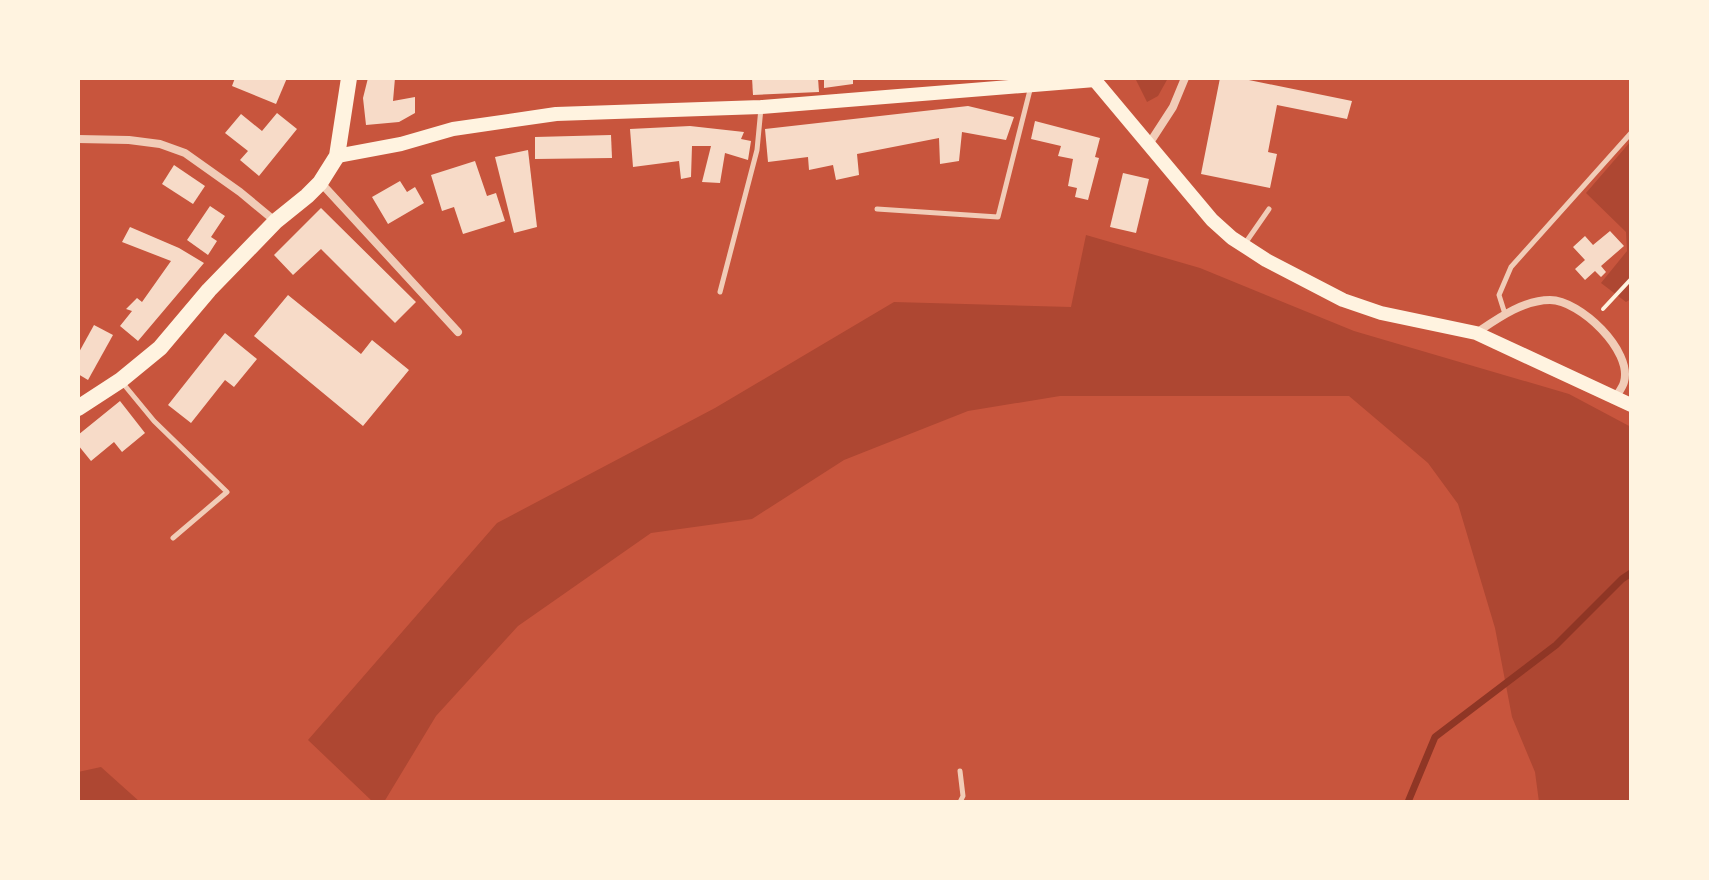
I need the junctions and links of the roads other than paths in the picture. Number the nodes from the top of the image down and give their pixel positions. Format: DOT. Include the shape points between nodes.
graph roads {
  1 [pos="349,78"];
  2 [pos="1185,78"];
  3 [pos="1094,79"];
  4 [pos="1031,85"];
  5 [pos="761,107"];
  6 [pos="1631,133"];
  7 [pos="78,139"];
  8 [pos="1149,144"];
  9 [pos="337,156"];
  10 [pos="320,183"];
  11 [pos="877,209"];
  12 [pos="1269,209"];
  13 [pos="276,221"];
  14 [pos="1243,245"];
  15 [pos="720,292"];
  16 [pos="1505,314"];
  17 [pos="458,332"];
  18 [pos="1476,333"];
  19 [pos="121,380"];
  20 [pos="1615,398"];
  21 [pos="1631,405"];
  22 [pos="78,408"];
  23 [pos="173,538"];
  24 [pos="960,771"];
  25 [pos="960,802"];
  1 -- 9 [label="main road"];
  2 -- 8 [label="street"];
  3 -- 4 [label="main road"];
  3 -- 8 [label="main road"];
  4 -- 5 [label="main road"];
  4 -- 11 [label="lane" via="998,217"];
  5 -- 9 [label="main road" via="516,118"];
  5 -- 15 [label="lane" via="757,150"];
  6 -- 16 [label="lane" via="1511,267 1499,295"];
  7 -- 13 [label="street" via="160,144 185,153"];
  8 -- 14 [label="main road" via="1212,220"];
  9 -- 10 [label="main road"];
  10 -- 13 [label="main road"];
  10 -- 17 [label="street"];
  12 -- 14 [label="lane"];
  13 -- 19 [label="main road" via="160,348"];
  14 -- 18 [label="main road" via="1343,300"];
  16 -- 18 [label="street"];
  16 -- 20 [label="street" via="1551,300 1593,320 1624,365 1625,381"];
  18 -- 20 [label="main road"];
  19 -- 22 [label="main road"];
  19 -- 23 [label="lane" via="154,421 227,492"];
  20 -- 21 [label="main road"];
  24 -- 25 [label="lane"];
}
